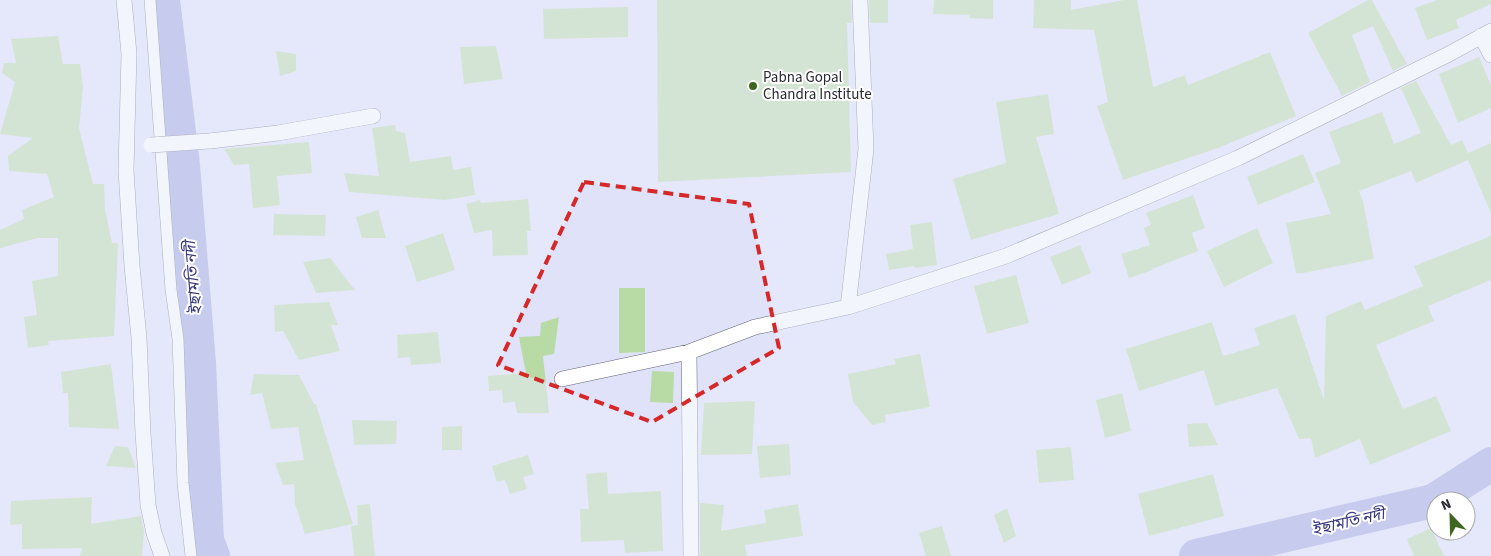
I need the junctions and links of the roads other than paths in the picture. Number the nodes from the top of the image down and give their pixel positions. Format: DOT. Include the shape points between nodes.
graph roads {
  1 [pos="124,0"];
  2 [pos="150,0"];
  3 [pos="860,0"];
  4 [pos="1486,34"];
  5 [pos="1491,55"];
  6 [pos="373,116"];
  7 [pos="127,146"];
  8 [pos="848,307"];
  9 [pos="690,352"];
  10 [pos="562,379"];
  11 [pos="162,556"];
  12 [pos="191,556"];
  13 [pos="691,556"];
  1 -- 7 [label="street" via="129,54"];
  2 -- 12 [label="street" via="171,290 178,340 183,483"];
  3 -- 8 [label="street" via="866,149"];
  4 -- 5 [label="street"];
  4 -- 8 [label="street" via="1247,154 1184,181 1006,256"];
  6 -- 7 [label="street, bridge" via="278,133"];
  7 -- 11 [label="street" via="148,505"];
  8 -- 9 [label="street" via="755,327"];
  9 -- 10 [label="street"];
  9 -- 13 [label="street"];
}
